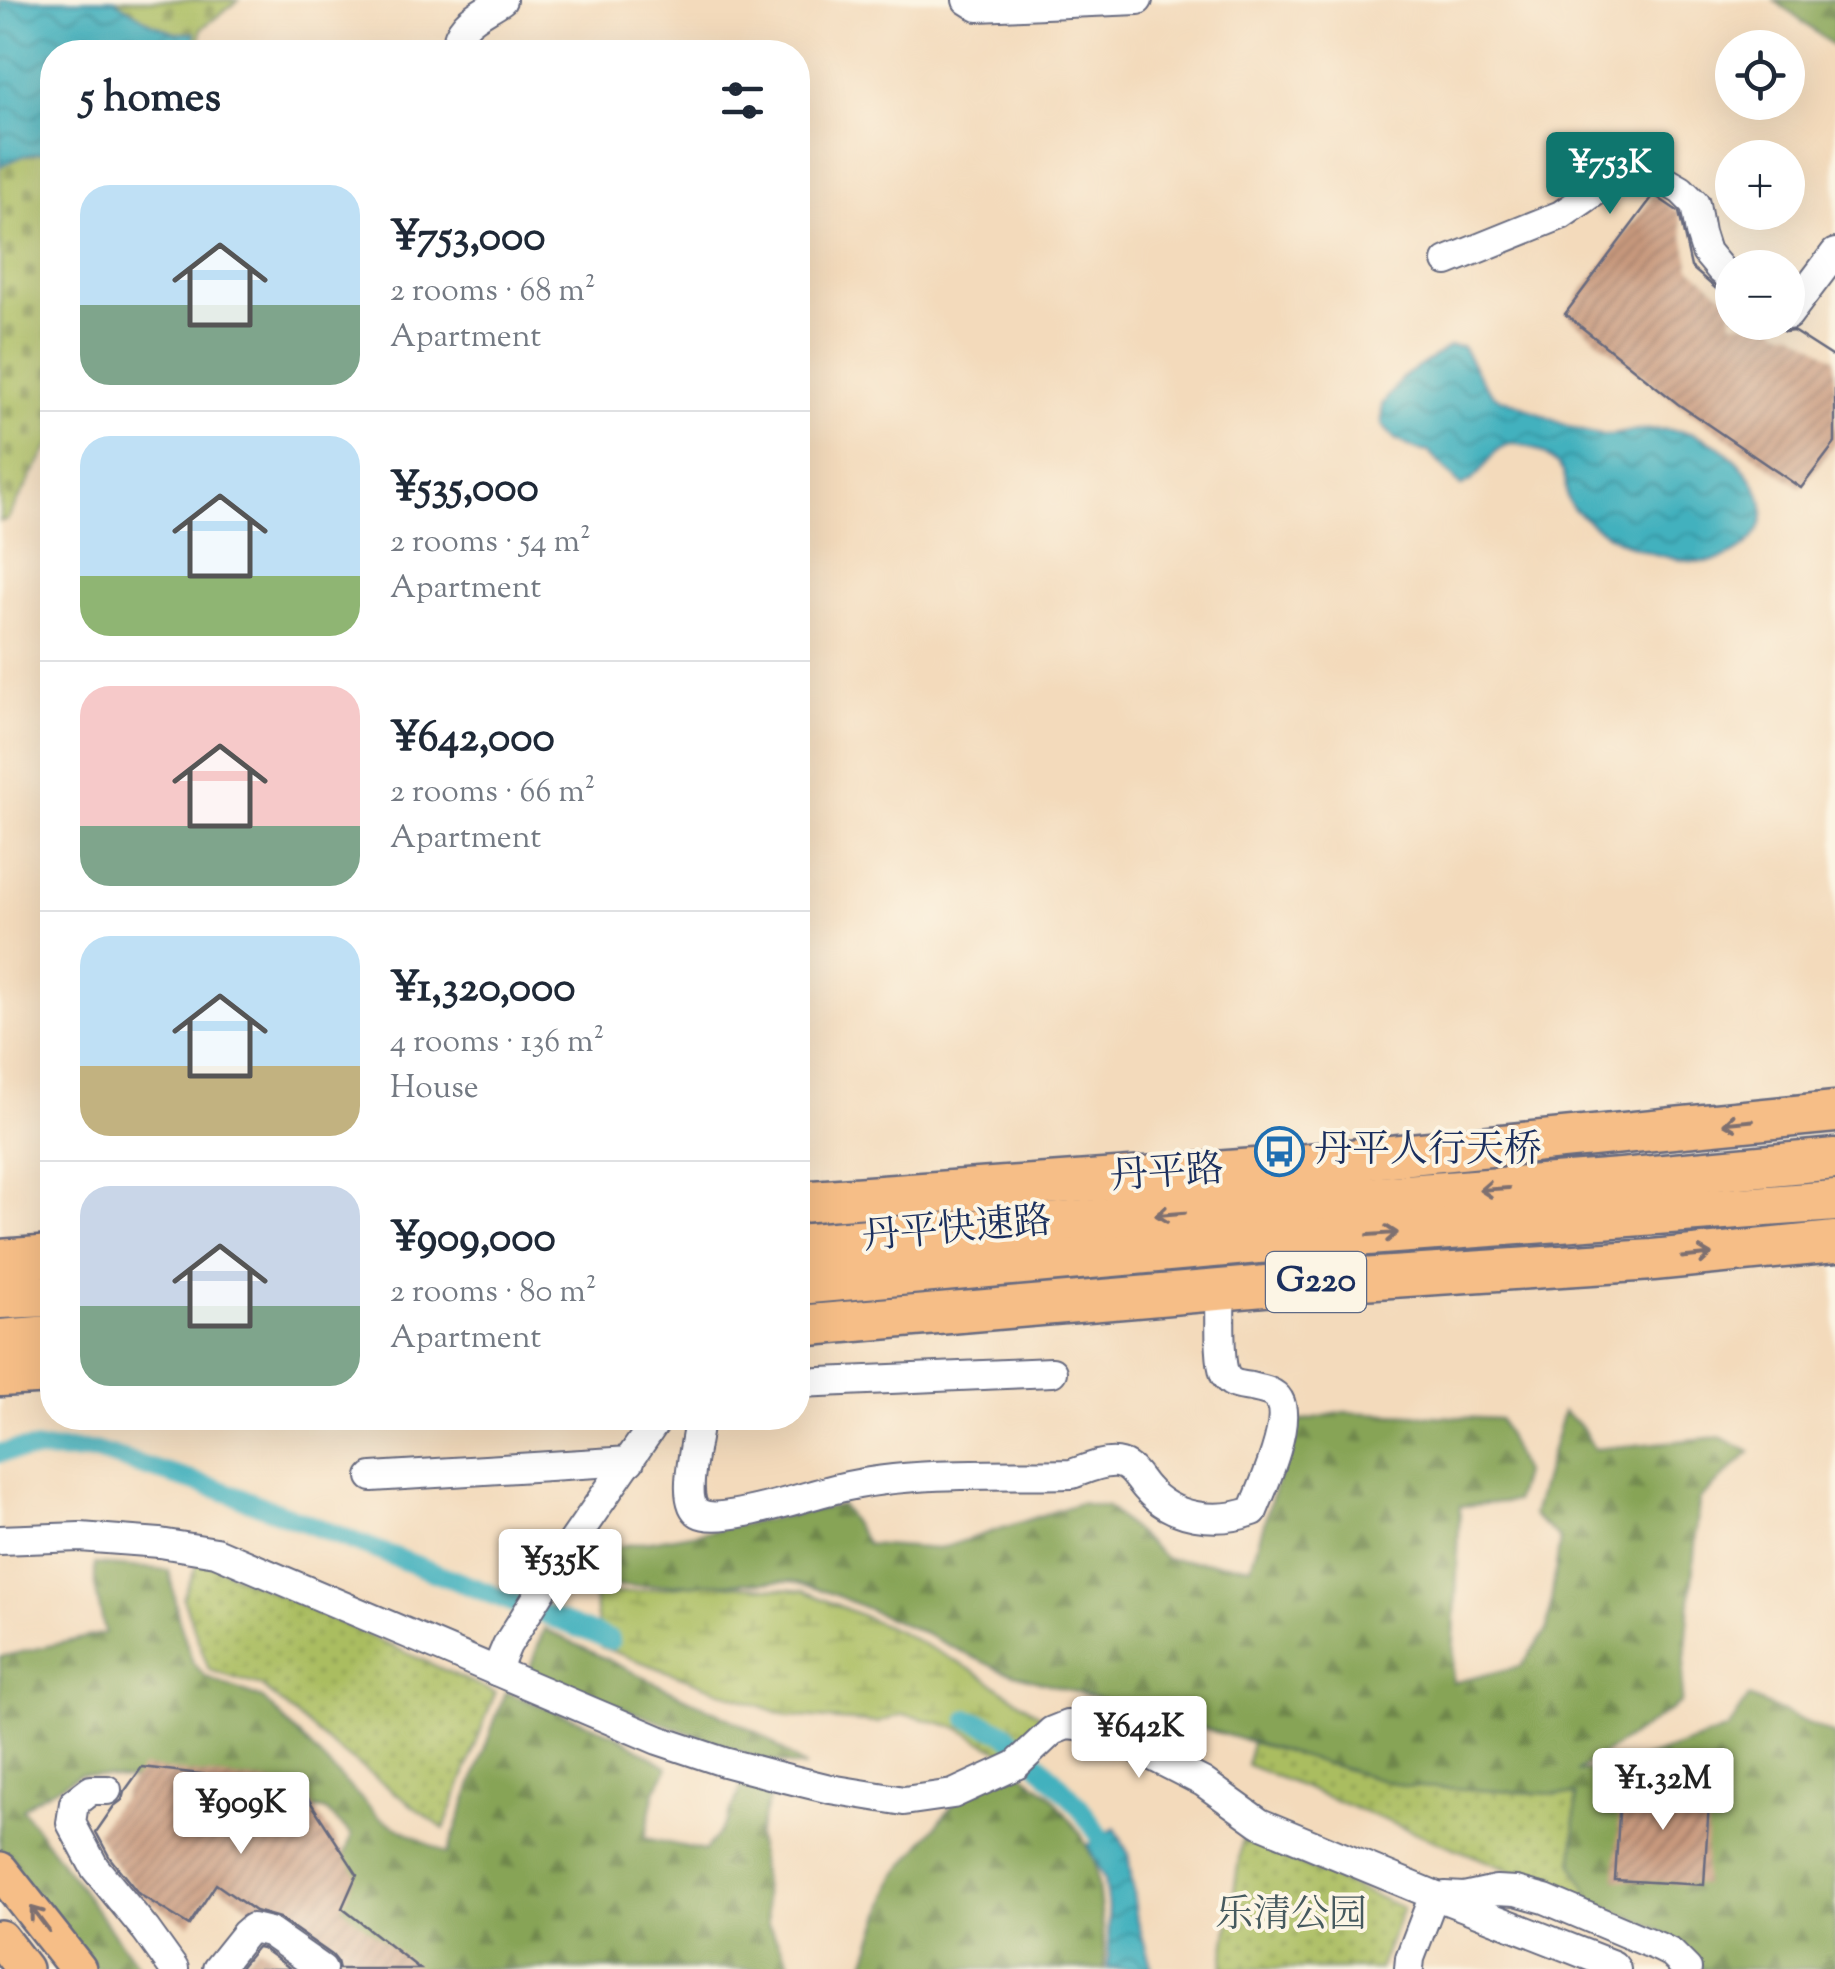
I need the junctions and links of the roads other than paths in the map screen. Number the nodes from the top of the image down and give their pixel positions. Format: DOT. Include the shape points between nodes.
graph roads {
  1 [pos="502,0"];
  2 [pos="967,0"];
  3 [pos="1138,0"];
  4 [pos="457,40"];
  5 [pos="1835,253"];
  6 [pos="1447,261"];
  7 [pos="1715,263"];
  8 [pos="1805,293"];
  9 [pos="1835,1112"];
  10 [pos="1415,1154"];
  11 [pos="1835,1159"];
  12 [pos="1795,1163"];
  13 [pos="1269,1168"];
  14 [pos="810,1201"];
  15 [pos="1818,1202"];
  16 [pos="810,1230"];
  17 [pos="1835,1242"];
  18 [pos="810,1244"];
  19 [pos="40,1257"];
  20 [pos="0,1260"];
  21 [pos="1432,1274"];
  22 [pos="1300,1283"];
  23 [pos="810,1286"];
  24 [pos="810,1287"];
  25 [pos="1220,1290"];
  26 [pos="40,1296"];
  27 [pos="0,1298"];
  28 [pos="810,1325"];
  29 [pos="40,1337"];
  30 [pos="0,1340"];
  31 [pos="1052,1372"];
  32 [pos="40,1374"];
  33 [pos="0,1376"];
  34 [pos="810,1382"];
  35 [pos="650,1430"];
  36 [pos="697,1430"];
  37 [pos="630,1461"];
  38 [pos="372,1477"];
  39 [pos="0,1540"];
  40 [pos="501,1658"];
  41 [pos="107,1790"];
  42 [pos="0,1870"];
  43 [pos="1434,1895"];
  44 [pos="0,1938"];
  45 [pos="24,1969"];
  46 [pos="78,1969"];
  47 [pos="174,1969"];
  48 [pos="217,1969"];
  49 [pos="322,1969"];
  50 [pos="1410,1969"];
  51 [pos="1616,1969"];
  52 [pos="1688,1969"];
  1 -- 4 [label="street" via="465,24"];
  2 -- 3 [label="street" via="978,7"];
  5 -- 8 [label="street"];
  6 -- 7 [label="street" via="1561,215 1634,171 1648,171 1694,204"];
  9 -- 10 [label="highway, 丹平路, one-way"];
  10 -- 12 [label="highway"];
  10 -- 13 [label="highway, 丹平路"];
  11 -- 12 [label="highway, 丹平快速路"];
  12 -- 18 [label="highway, 丹平快速路, one-way"];
  13 -- 14 [label="highway, 丹平路"];
  13 -- 16 [label="highway"];
  15 -- 21 [label="highway"];
  23 -- 15 [label="highway, 丹平快速路, one-way" via="1239,1245"];
  21 -- 17 [label="highway, G220, one-way"];
  19 -- 20 [label="highway"];
  21 -- 22 [label="highway, G220"];
  22 -- 24 [label="highway"];
  22 -- 25 [label="highway, G220"];
  25 -- 28 [label="highway, G220"];
  25 -- 36 [label="street" via="1227,1379 1273,1393 1282,1421 1254,1511 1237,1517 1174,1511 1130,1468 1116,1463 1072,1474 886,1479 714,1516 698,1513 688,1490"];
  26 -- 27 [label="highway"];
  29 -- 30 [label="highway"];
  31 -- 34 [label="street"];
  32 -- 33 [label="highway"];
  35 -- 37 [label="street"];
  37 -- 38 [label="street"];
  37 -- 40 [label="street"];
  39 -- 40 [label="street" via="80,1536 216,1552"];
  40 -- 43 [label="street" via="658,1740 830,1788 904,1800 953,1794 1016,1765 1067,1724 1098,1728 1204,1782 1260,1823"];
  41 -- 47 [label="street" via="92,1790 74,1803 71,1823 96,1868"];
  46 -- 42 [label="main road, one-way"];
  43 -- 50 [label="street"];
  43 -- 51 [label="street"];
  43 -- 52 [label="street" via="1496,1890 1545,1899 1659,1947"];
  44 -- 45 [label="main road"];
  48 -- 49 [label="street" via="252,1928"];
}
